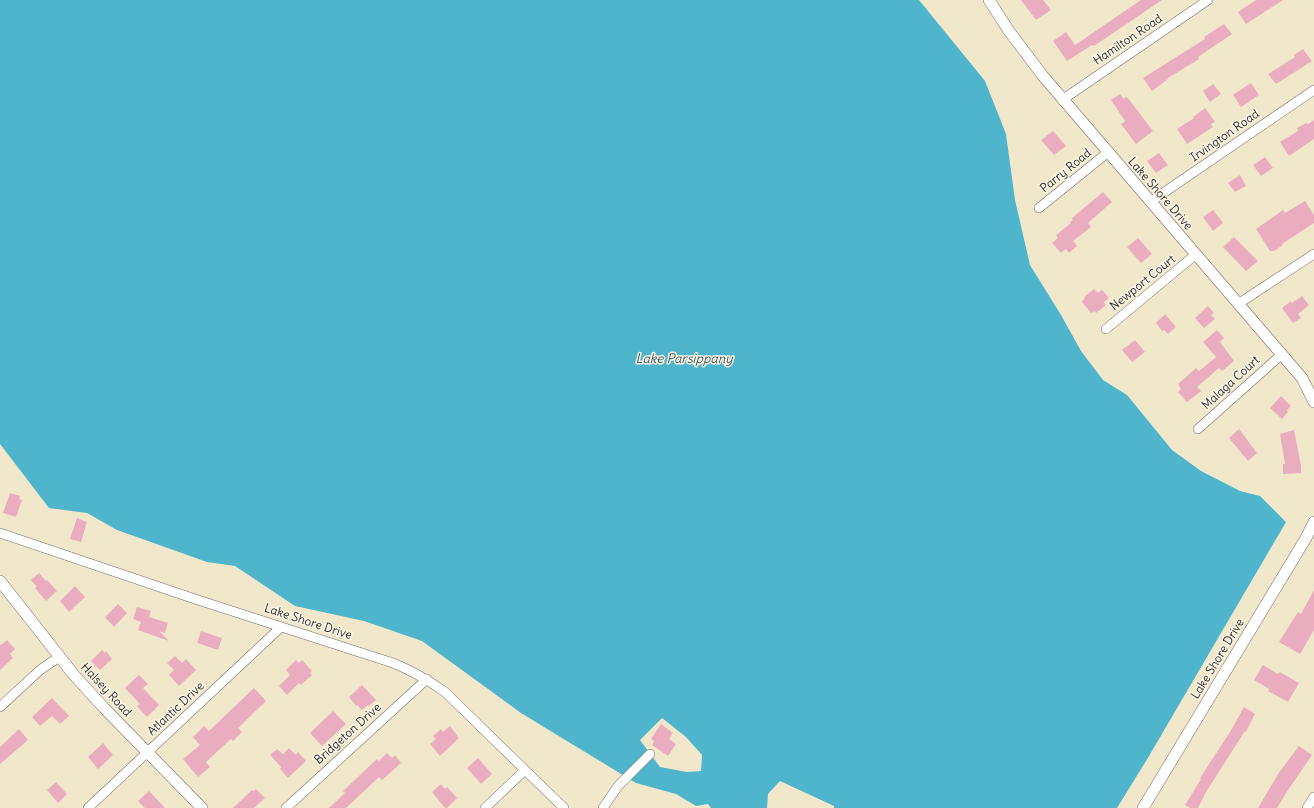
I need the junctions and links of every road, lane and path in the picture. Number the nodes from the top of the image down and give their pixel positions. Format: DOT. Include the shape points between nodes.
graph roads {
  1 [pos="989,0"];
  2 [pos="1208,0"];
  3 [pos="1314,90"];
  4 [pos="1062,100"];
  5 [pos="1107,152"];
  6 [pos="1150,202"];
  7 [pos="1039,208"];
  8 [pos="1314,254"];
  9 [pos="1195,255"];
  10 [pos="1238,304"];
  11 [pos="1106,329"];
  12 [pos="1281,355"];
  13 [pos="1314,402"];
  14 [pos="1198,429"];
  15 [pos="1314,522"];
  16 [pos="0,533"];
  17 [pos="0,581"];
  18 [pos="281,627"];
  19 [pos="59,657"];
  20 [pos="427,679"];
  21 [pos="0,707"];
  22 [pos="147,752"];
  23 [pos="650,754"];
  24 [pos="525,770"];
  25 [pos="1314,797"];
  26 [pos="88,808"];
  27 [pos="202,808"];
  28 [pos="286,808"];
  29 [pos="484,808"];
  30 [pos="564,808"];
  31 [pos="603,808"];
  32 [pos="1143,808"];
  33 [pos="1307,808"];
  1 -- 4 [label="street, Lake Shore Drive" via="1009,31"];
  2 -- 4 [label="street, Hamilton Road"];
  3 -- 6 [label="street, Irvington Road"];
  4 -- 5 [label="street, Lake Shore Drive"];
  5 -- 6 [label="street, Lake Shore Drive"];
  5 -- 7 [label="street, Parry Road"];
  6 -- 9 [label="street, Lake Shore Drive"];
  8 -- 10 [label="street"];
  9 -- 10 [label="street, Lake Shore Drive"];
  9 -- 11 [label="street, Newport Court"];
  10 -- 12 [label="street, Lake Shore Drive"];
  12 -- 13 [label="street, Lake Shore Drive" via="1302,378"];
  12 -- 14 [label="street, Malaga Court"];
  15 -- 32 [label="street, Lake Shore Drive"];
  16 -- 18 [label="street, Lake Shore Drive"];
  17 -- 19 [label="street, Halsey Road"];
  18 -- 20 [label="street, Lake Shore Drive" via="394,663"];
  18 -- 22 [label="street, Atlantic Drive"];
  19 -- 21 [label="street" via="40,670"];
  19 -- 22 [label="street, Halsey Road"];
  20 -- 24 [label="street, Lake Shore Drive" via="445,692"];
  20 -- 28 [label="street, Bridgeton Drive"];
  22 -- 26 [label="street, Atlantic Drive"];
  22 -- 27 [label="street, Halsey Road"];
  23 -- 31 [label="street" via="618,786"];
  24 -- 29 [label="street"];
  24 -- 30 [label="street, Lake Shore Drive"];
  25 -- 33 [label="street"];
}
